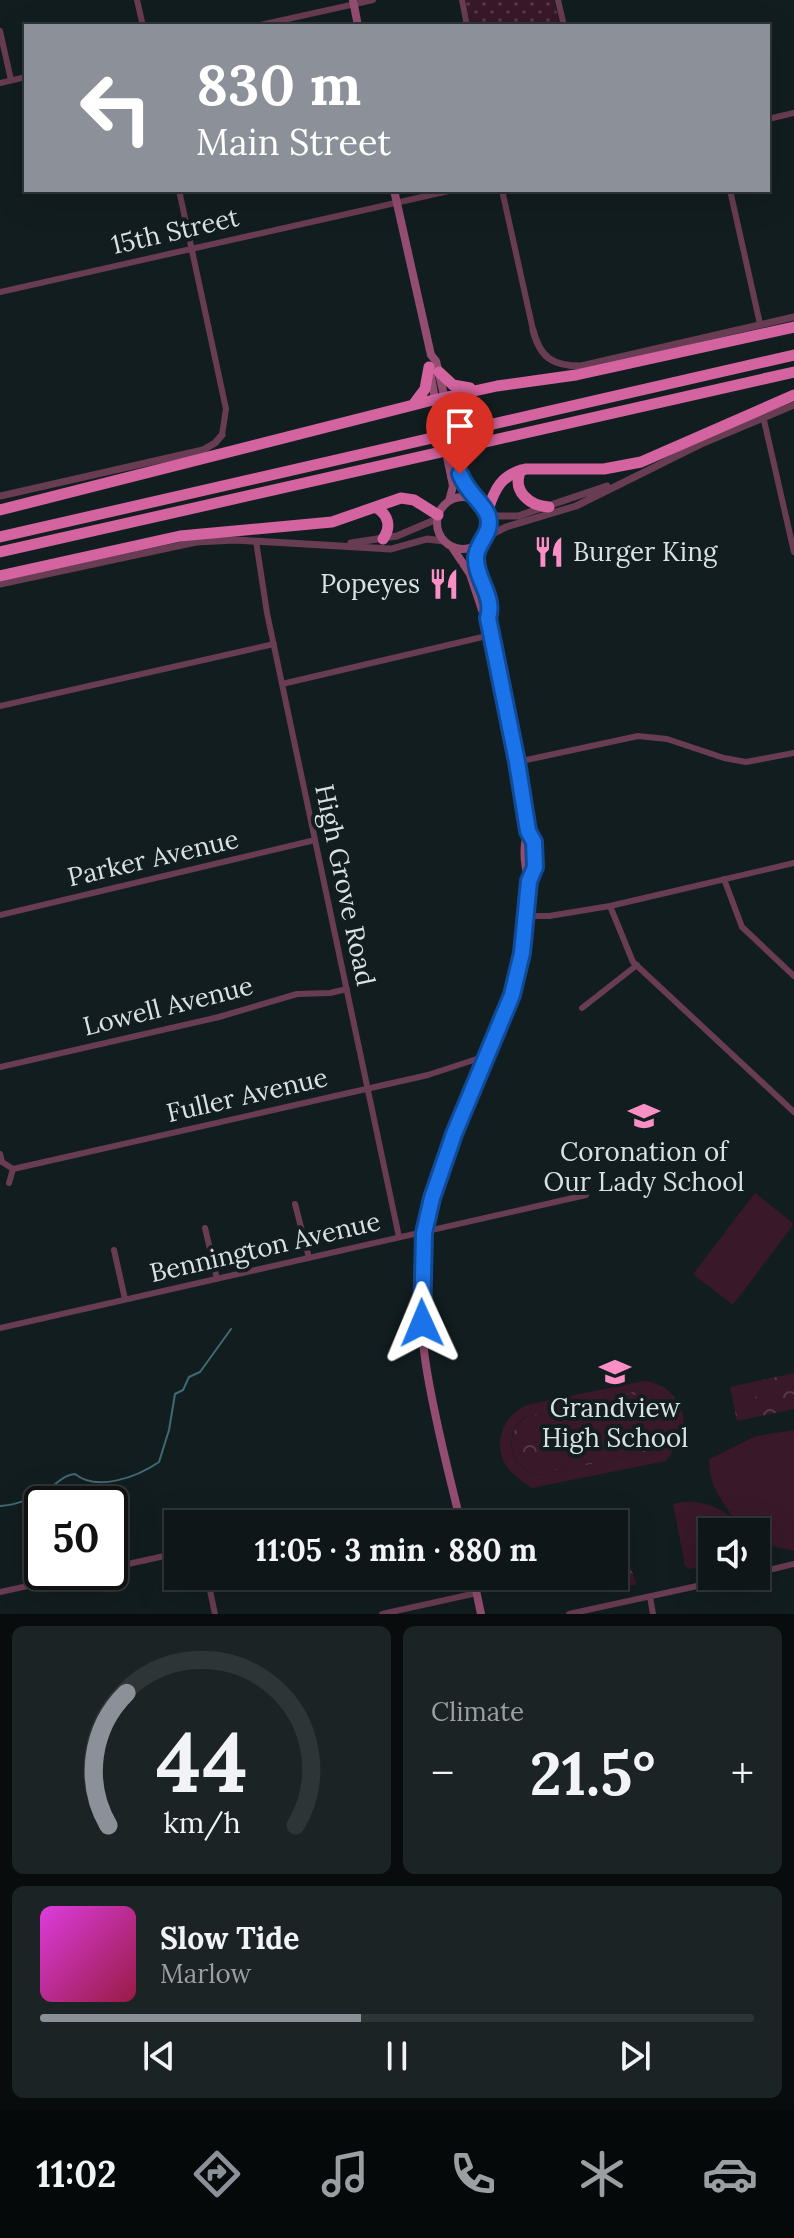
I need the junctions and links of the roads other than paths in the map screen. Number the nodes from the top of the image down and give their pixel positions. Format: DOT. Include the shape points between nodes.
graph roads {
  1 [pos="137,0"];
  2 [pos="373,0"];
  3 [pos="462,0"];
  4 [pos="558,0"];
  5 [pos="353,2"];
  6 [pos="143,24"];
  7 [pos="264,24"];
  8 [pos="358,24"];
  9 [pos="467,24"];
  10 [pos="564,24"];
  11 [pos="0,31"];
  12 [pos="24,77"];
  13 [pos="11,80"];
  14 [pos="0,83"];
  15 [pos="794,113"];
  16 [pos="770,119"];
  17 [pos="179,192"];
  18 [pos="394,192"];
  19 [pos="444,192"];
  20 [pos="502,192"];
  21 [pos="730,192"];
  22 [pos="397,202"];
  23 [pos="191,248"];
  24 [pos="0,292"];
  25 [pos="794,317"];
  26 [pos="760,324"];
  27 [pos="794,327"];
  28 [pos="533,330"];
  29 [pos="794,355"];
  30 [pos="433,365"];
  31 [pos="794,372"];
  32 [pos="478,390"];
  33 [pos="794,395"];
  34 [pos="441,404"];
  35 [pos="413,405"];
  36 [pos="794,405"];
  37 [pos="763,416"];
  38 [pos="222,435"];
  39 [pos="521,470"];
  40 [pos="456,475"];
  41 [pos="617,484"];
  42 [pos="0,496"];
  43 [pos="475,500"];
  44 [pos="449,501"];
  45 [pos="794,502"];
  46 [pos="783,505"];
  47 [pos="375,507"];
  48 [pos="549,507"];
  49 [pos="0,510"];
  50 [pos="488,514"];
  51 [pos="438,517"];
  52 [pos="0,537"];
  53 [pos="486,537"];
  54 [pos="383,539"];
  55 [pos="256,541"];
  56 [pos="448,544"];
  57 [pos="341,545"];
  58 [pos="479,545"];
  59 [pos="0,552"];
  60 [pos="794,552"];
  61 [pos="0,576"];
  62 [pos="0,584"];
  63 [pos="488,618"];
  64 [pos="491,635"];
  65 [pos="274,644"];
  66 [pos="282,684"];
  67 [pos="0,706"];
  68 [pos="794,753"];
  69 [pos="517,762"];
  70 [pos="315,840"];
  71 [pos="794,863"];
  72 [pos="724,879"];
  73 [pos="610,906"];
  74 [pos="0,915"];
  75 [pos="527,916"];
  76 [pos="637,965"];
  77 [pos="794,976"];
  78 [pos="347,989"];
  79 [pos="582,1008"];
  80 [pos="489,1055"];
  81 [pos="0,1067"];
  82 [pos="368,1088"];
  83 [pos="794,1112"];
  84 [pos="0,1154"];
  85 [pos="13,1169"];
  86 [pos="9,1183"];
  87 [pos="586,1195"];
  88 [pos="295,1204"];
  89 [pos="205,1228"];
  90 [pos="424,1233"];
  91 [pos="399,1237"];
  92 [pos="114,1250"];
  93 [pos="309,1258"];
  94 [pos="217,1279"];
  95 [pos="125,1299"];
  96 [pos="0,1328"];
  97 [pos="458,1510"];
  98 [pos="164,1556"];
  99 [pos="128,1564"];
  100 [pos="794,1564"];
  101 [pos="770,1570"];
  102 [pos="698,1586"];
  103 [pos="24,1587"];
  104 [pos="210,1590"];
  105 [pos="476,1590"];
  106 [pos="0,1592"];
  107 [pos="477,1593"];
  108 [pos="650,1597"];
  109 [pos="215,1614"];
  110 [pos="382,1614"];
  111 [pos="481,1614"];
  112 [pos="569,1614"];
  113 [pos="653,1614"];
  1 -- 6 [label="street"];
  2 -- 5 [label="street"];
  3 -- 9 [label="street"];
  4 -- 10 [label="street"];
  5 -- 7 [label="street"];
  5 -- 8 [label="main road"];
  11 -- 13 [label="street"];
  12 -- 13 [label="street"];
  13 -- 14 [label="street"];
  15 -- 16 [label="street"];
  17 -- 23 [label="street"];
  18 -- 22 [label="main road"];
  19 -- 22 [label="street, 15th Street"];
  20 -- 28 [label="street"];
  21 -- 26 [label="street"];
  22 -- 23 [label="street, 15th Street"];
  22 -- 30 [label="main road"];
  23 -- 24 [label="street, 15th Street"];
  23 -- 38 [label="street" via="226,409"];
  25 -- 26 [label="street"];
  26 -- 28 [label="street" via="581,366 561,366 544,355"];
  27 -- 32 [label="highway" via="576,375"];
  29 -- 52 [label="highway"];
  30 -- 32 [label="highway" via="453,385"];
  30 -- 34 [label="main road"];
  30 -- 35 [label="highway"];
  31 -- 59 [label="highway"];
  32 -- 34 [label="highway"];
  33 -- 39 [label="highway" via="641,462 604,469"];
  34 -- 35 [label="highway"];
  34 -- 40 [label="main road, bridge"];
  35 -- 49 [label="highway"];
  36 -- 37 [label="street"];
  37 -- 41 [label="street"];
  37 -- 46 [label="street"];
  38 -- 42 [label="street" via="203,450"];
  39 -- 48 [label="highway" via="518,482 526,499"];
  39 -- 50 [label="highway" via="497,486"];
  40 -- 43 [label="main road"];
  40 -- 44 [label="main road"];
  41 -- 48 [label="street"];
  41 -- 53 [label="street" via="576,506"];
  43 -- 44 [label="main road"];
  43 -- 50 [label="main road"];
  44 -- 51 [label="main road"];
  45 -- 46 [label="street"];
  46 -- 60 [label="street"];
  47 -- 51 [label="highway" via="410,499"];
  47 -- 54 [label="highway" via="388,523"];
  47 -- 61 [label="highway" via="322,524 180,536"];
  48 -- 50 [label="street" via="510,517"];
  50 -- 53 [label="main road"];
  51 -- 54 [label="street"];
  51 -- 56 [label="main road" via="438,531"];
  53 -- 58 [label="main road"];
  54 -- 57 [label="street"];
  55 -- 57 [label="street"];
  55 -- 62 [label="street" via="168,546"];
  55 -- 65 [label="street, High Grove Road"];
  56 -- 57 [label="street" via="427,539 391,549"];
  56 -- 58 [label="main road" via="466,550"];
  56 -- 63 [label="main road" via="470,574"];
  58 -- 63 [label="main road" via="477,564 490,604"];
  63 -- 64 [label="main road"];
  64 -- 66 [label="street"];
  64 -- 69 [label="main road"];
  65 -- 66 [label="street, High Grove Road"];
  65 -- 67 [label="street"];
  66 -- 70 [label="street, High Grove Road"];
  68 -- 69 [label="street" via="746,762 638,736"];
  69 -- 75 [label="main road" via="534,842"];
  70 -- 74 [label="street, Parker Avenue"];
  70 -- 78 [label="street, High Grove Road"];
  71 -- 72 [label="street"];
  72 -- 73 [label="street"];
  72 -- 77 [label="street" via="742,927"];
  73 -- 75 [label="street"];
  73 -- 76 [label="street"];
  75 -- 80 [label="main road" via="512,995"];
  76 -- 79 [label="street"];
  76 -- 83 [label="street"];
  78 -- 81 [label="street, Lowell Avenue" via="297,994"];
  78 -- 82 [label="street, High Grove Road"];
  80 -- 82 [label="street, Fuller Avenue"];
  80 -- 90 [label="main road" via="443,1162"];
  82 -- 85 [label="street, Fuller Avenue"];
  82 -- 91 [label="street, High Grove Road"];
  84 -- 85 [label="street"];
  85 -- 86 [label="street"];
  87 -- 90 [label="street, Bennington Avenue"];
  88 -- 93 [label="street"];
  89 -- 94 [label="street"];
  90 -- 91 [label="street, Bennington Avenue"];
  90 -- 97 [label="main road" via="422,1323 427,1366"];
  91 -- 93 [label="street, Bennington Avenue"];
  92 -- 95 [label="street"];
  93 -- 94 [label="street, Bennington Avenue"];
  94 -- 95 [label="street, Bennington Avenue"];
  95 -- 96 [label="street, Bennington Avenue"];
  98 -- 99 [label="street"];
  100 -- 101 [label="street"];
  102 -- 108 [label="street"];
  103 -- 106 [label="street"];
  104 -- 109 [label="street"];
  105 -- 107 [label="main road"];
  107 -- 110 [label="street"];
  107 -- 111 [label="main road"];
  108 -- 112 [label="street"];
  108 -- 113 [label="street"];
}
